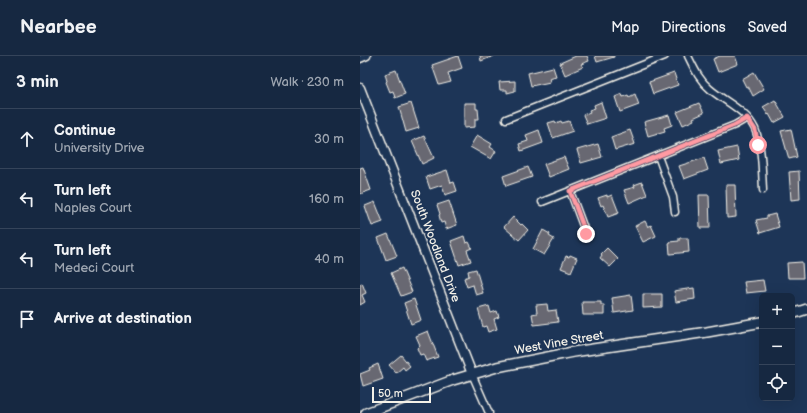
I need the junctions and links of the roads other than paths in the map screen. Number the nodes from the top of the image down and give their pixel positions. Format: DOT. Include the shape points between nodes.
graph roads {
  1 [pos="367,56"];
  2 [pos="665,56"];
  3 [pos="688,56"];
  4 [pos="360,59"];
  5 [pos="360,88"];
  6 [pos="747,118"];
  7 [pos="506,119"];
  8 [pos="658,156"];
  9 [pos="763,190"];
  10 [pos="570,191"];
  11 [pos="542,202"];
  12 [pos="675,212"];
  13 [pos="586,234"];
  14 [pos="807,309"];
  15 [pos="795,313"];
  16 [pos="759,323"];
  17 [pos="472,374"];
  18 [pos="366,413"];
  19 [pos="489,413"];
  1 -- 4 [label="street"];
  2 -- 7 [label="street"];
  3 -- 6 [label="street" via="697,75 709,89"];
  5 -- 17 [label="street, South Woodland Drive"];
  6 -- 8 [label="street"];
  6 -- 9 [label="street" via="755,130 761,158"];
  8 -- 10 [label="street"];
  8 -- 12 [label="street" via="673,197"];
  10 -- 11 [label="street"];
  10 -- 13 [label="street"];
  14 -- 15 [label="main road"];
  16 -- 17 [label="main road, West Vine Street" via="573,352"];
  17 -- 18 [label="main road, West Vine Street"];
  17 -- 19 [label="street, South Woodland Drive"];
}
